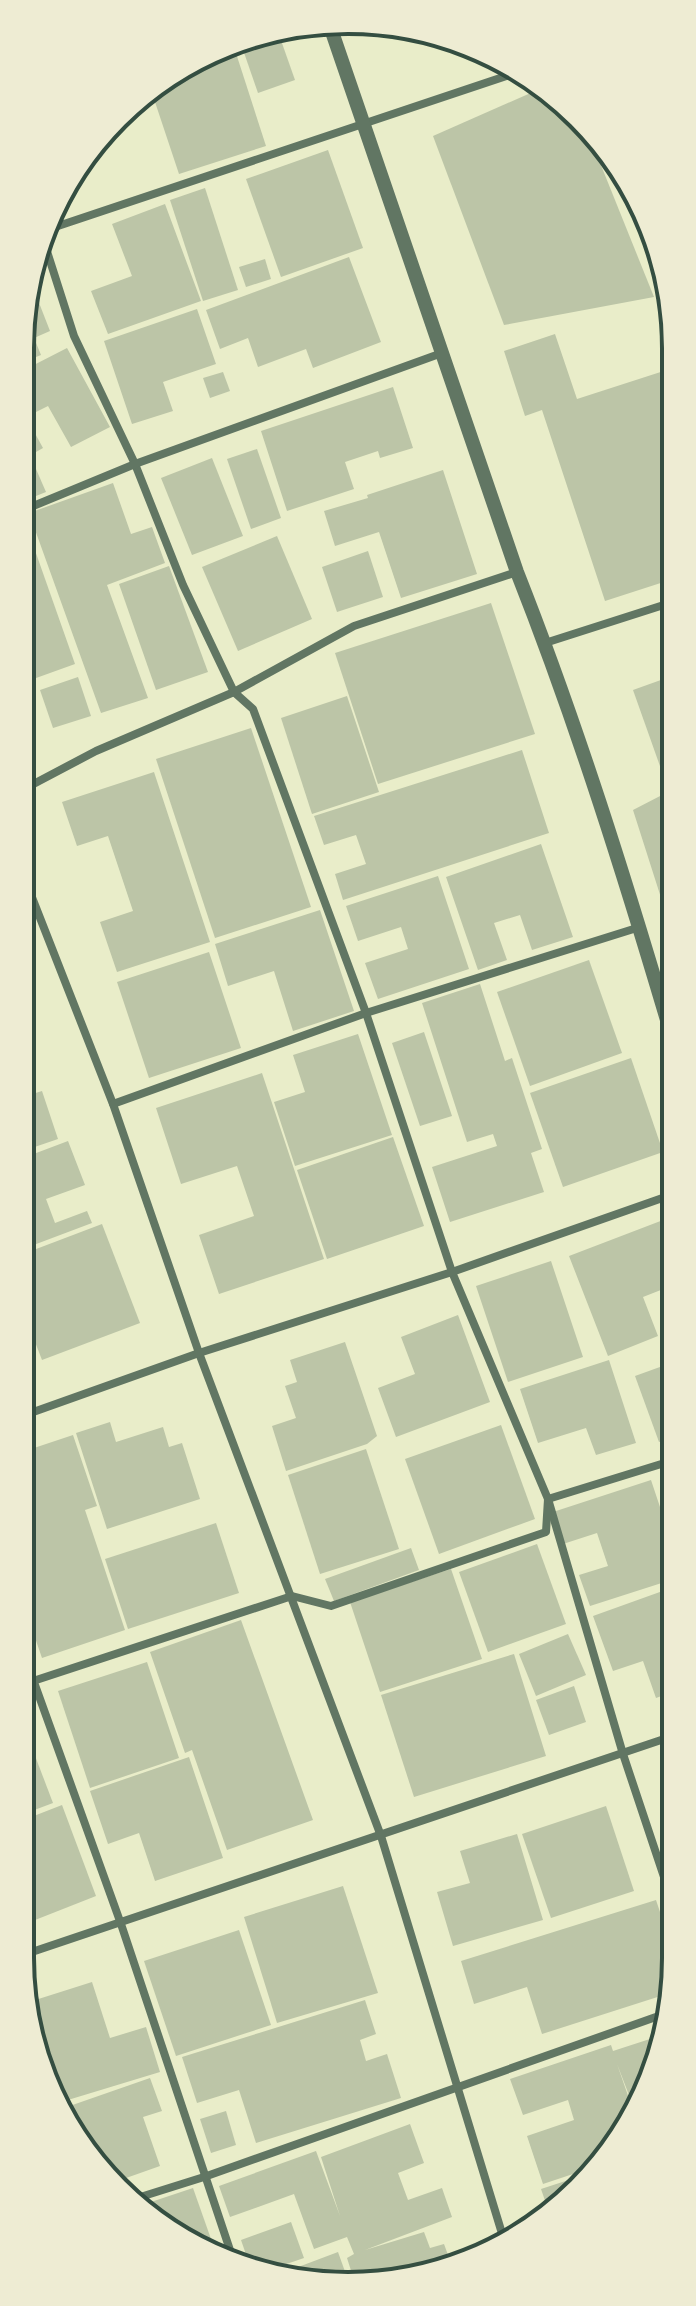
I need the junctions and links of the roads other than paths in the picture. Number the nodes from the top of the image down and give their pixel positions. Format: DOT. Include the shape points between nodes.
graph roads {
  1 [pos="333,35"];
  2 [pos="505,76"];
  3 [pos="363,125"];
  4 [pos="59,226"];
  5 [pos="48,256"];
  6 [pos="442,353"];
  7 [pos="135,464"];
  8 [pos="34,506"];
  9 [pos="517,572"];
  10 [pos="662,606"];
  11 [pos="545,643"];
  12 [pos="234,692"];
  13 [pos="34,784"];
  14 [pos="34,903"];
  15 [pos="640,927"];
  16 [pos="662,1003"];
  17 [pos="366,1013"];
  18 [pos="113,1104"];
  19 [pos="662,1198"];
  20 [pos="452,1272"];
  21 [pos="199,1353"];
  22 [pos="34,1412"];
  23 [pos="662,1464"];
  24 [pos="548,1499"];
  25 [pos="292,1596"];
  26 [pos="35,1681"];
  27 [pos="662,1740"];
  28 [pos="623,1754"];
  29 [pos="381,1836"];
  30 [pos="662,1871"];
  31 [pos="121,1924"];
  32 [pos="34,1952"];
  33 [pos="656,2017"];
  34 [pos="456,2088"];
  35 [pos="204,2177"];
  36 [pos="143,2196"];
  37 [pos="501,2232"];
  38 [pos="229,2248"];
  1 -- 3 [label="street"];
  2 -- 3 [label="street"];
  3 -- 4 [label="street"];
  3 -- 6 [label="street"];
  5 -- 7 [label="street" via="74,336"];
  6 -- 7 [label="street"];
  6 -- 9 [label="street"];
  7 -- 8 [label="street"];
  7 -- 12 [label="street" via="183,585"];
  9 -- 11 [label="street"];
  9 -- 12 [label="street" via="354,626"];
  10 -- 11 [label="street"];
  11 -- 15 [label="street"];
  12 -- 13 [label="street"];
  12 -- 17 [label="street" via="253,709"];
  14 -- 18 [label="street"];
  15 -- 16 [label="street"];
  15 -- 17 [label="street"];
  17 -- 18 [label="street"];
  17 -- 20 [label="street"];
  18 -- 21 [label="street"];
  19 -- 20 [label="street"];
  20 -- 21 [label="street"];
  20 -- 24 [label="street"];
  21 -- 22 [label="street"];
  21 -- 25 [label="street"];
  23 -- 24 [label="street"];
  24 -- 25 [label="street" via="546,1532 331,1606"];
  24 -- 28 [label="street"];
  25 -- 26 [label="street"];
  25 -- 29 [label="street"];
  26 -- 31 [label="street"];
  27 -- 28 [label="street"];
  28 -- 29 [label="street"];
  28 -- 30 [label="street"];
  29 -- 31 [label="street"];
  29 -- 34 [label="street"];
  31 -- 32 [label="street"];
  31 -- 35 [label="street"];
  33 -- 34 [label="street"];
  34 -- 35 [label="street"];
  34 -- 37 [label="street"];
  35 -- 36 [label="street"];
  35 -- 38 [label="street"];
}
